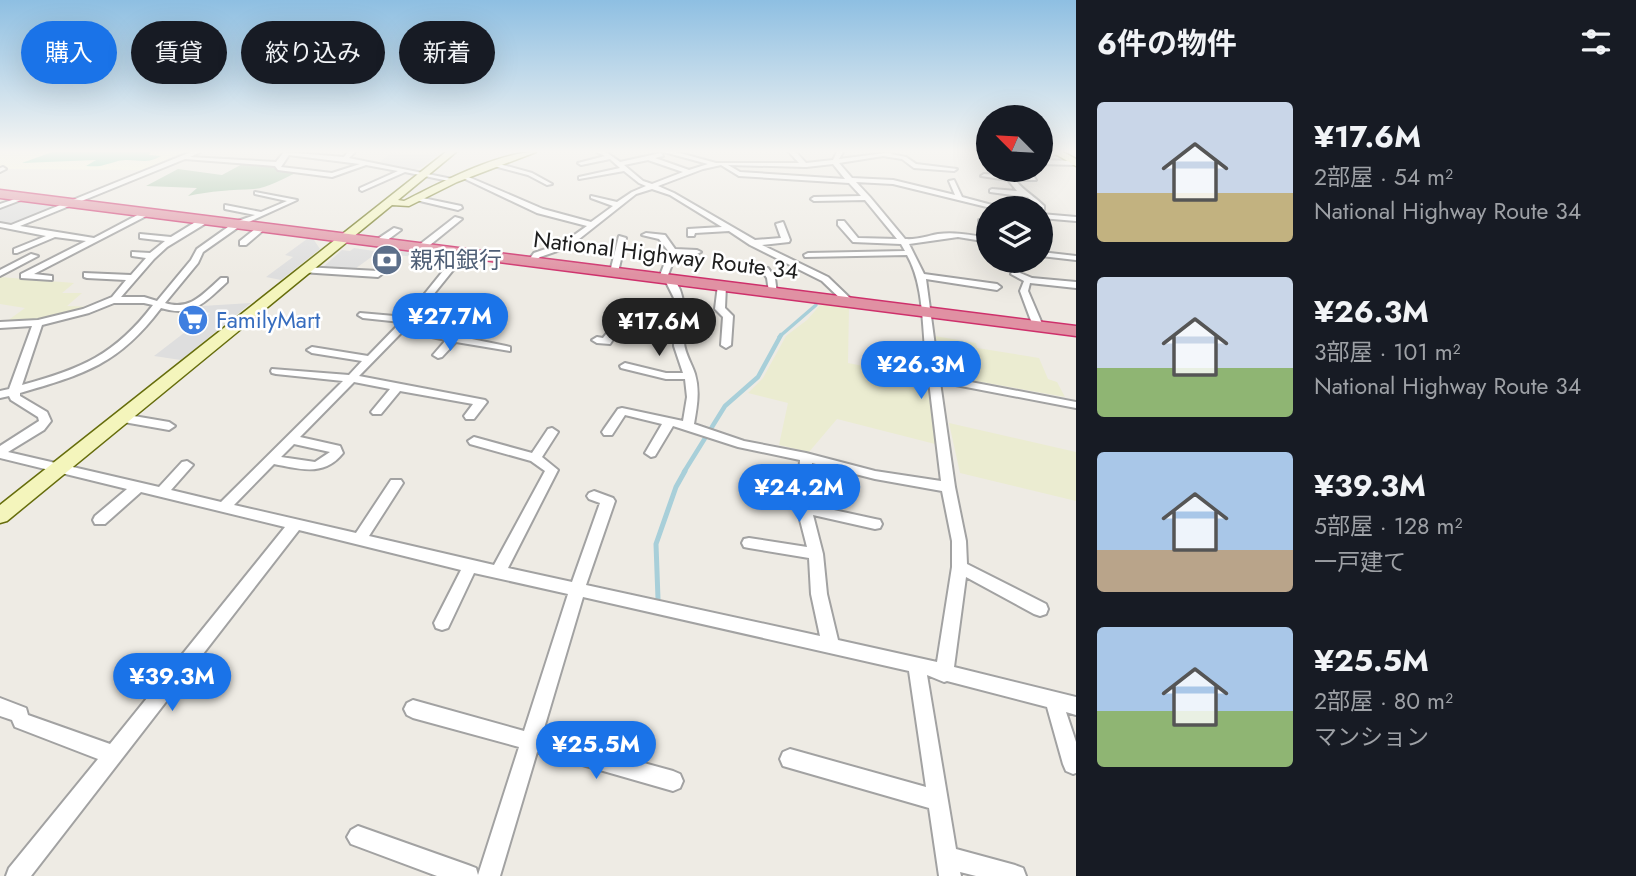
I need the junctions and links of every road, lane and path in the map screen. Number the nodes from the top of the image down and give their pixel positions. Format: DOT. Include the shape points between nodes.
graph roads {
  1 [pos="99,193"];
  2 [pos="257,193"];
  3 [pos="401,193"];
  4 [pos="431,193"];
  5 [pos="497,193"];
  6 [pos="634,193"];
  7 [pos="669,193"];
  8 [pos="863,193"];
  9 [pos="942,193"];
  10 [pos="958,193"];
  11 [pos="1011,193"];
  12 [pos="0,194"];
  13 [pos="1023,194"];
  14 [pos="536,196"];
  15 [pos="1030,196"];
  16 [pos="26,197"];
  17 [pos="593,197"];
  18 [pos="960,197"];
  19 [pos="868,198"];
  20 [pos="418,199"];
  21 [pos="814,199"];
  22 [pos="520,201"];
  23 [pos="389,202"];
  24 [pos="976,202"];
  25 [pos="74,203"];
  26 [pos="618,205"];
  27 [pos="0,206"];
  28 [pos="228,207"];
  29 [pos="458,208"];
  30 [pos="148,212"];
  31 [pos="1053,217"];
  32 [pos="458,219"];
  33 [pos="1076,219"];
  34 [pos="205,220"];
  35 [pos="262,221"];
  36 [pos="841,223"];
  37 [pos="239,224"];
  38 [pos="780,224"];
  39 [pos="0,225"];
  40 [pos="593,225"];
  41 [pos="12,227"];
  42 [pos="731,229"];
  43 [pos="397,230"];
  44 [pos="691,231"];
  45 [pos="54,234"];
  46 [pos="646,234"];
  47 [pos="143,236"];
  48 [pos="344,238"];
  49 [pos="622,238"];
  50 [pos="94,240"];
  51 [pos="173,240"];
  52 [pos="976,241"];
  53 [pos="379,242"];
  54 [pos="903,242"];
  55 [pos="243,243"];
  56 [pos="753,243"];
  57 [pos="422,247"];
  58 [pos="17,251"];
  59 [pos="673,251"];
  60 [pos="463,252"];
  61 [pos="697,252"];
  62 [pos="910,253"];
  63 [pos="135,254"];
  64 [pos="808,255"];
  65 [pos="34,256"];
  66 [pos="152,256"];
  67 [pos="1053,256"];
  68 [pos="1062,257"];
  69 [pos="1076,258"];
  70 [pos="532,261"];
  71 [pos="304,270"];
  72 [pos="765,270"];
  73 [pos="1067,270"];
  74 [pos="614,272"];
  75 [pos="1016,273"];
  76 [pos="0,274"];
  77 [pos="378,274"];
  78 [pos="87,275"];
  79 [pos="24,276"];
  80 [pos="921,276"];
  81 [pos="50,278"];
  82 [pos="131,278"];
  83 [pos="665,278"];
  84 [pos="224,280"];
  85 [pos="1026,283"];
  86 [pos="722,285"];
  87 [pos="1076,285"];
  88 [pos="997,288"];
  89 [pos="774,292"];
  90 [pos="114,300"];
  91 [pos="849,302"];
  92 [pos="159,304"];
  93 [pos="925,312"];
  94 [pos="363,315"];
  95 [pos="38,323"];
  96 [pos="405,324"];
  97 [pos="0,325"];
  98 [pos="1038,326"];
  99 [pos="679,327"];
  100 [pos="1076,331"];
  101 [pos="454,338"];
  102 [pos="607,342"];
  103 [pos="726,345"];
  104 [pos="312,349"];
  105 [pos="506,349"];
  106 [pos="438,355"];
  107 [pos="895,355"];
  108 [pos="369,359"];
  109 [pos="933,363"];
  110 [pos="625,366"];
  111 [pos="275,371"];
  112 [pos="690,376"];
  113 [pos="350,378"];
  114 [pos="935,378"];
  115 [pos="398,386"];
  116 [pos="14,391"];
  117 [pos="0,395"];
  118 [pos="1076,405"];
  119 [pos="377,412"];
  120 [pos="470,416"];
  121 [pos="122,418"];
  122 [pos="669,422"];
  123 [pos="169,426"];
  124 [pos="694,428"];
  125 [pos="551,432"];
  126 [pos="608,432"];
  127 [pos="290,439"];
  128 [pos="474,441"];
  129 [pos="0,452"];
  130 [pos="651,453"];
  131 [pos="806,457"];
  132 [pos="535,458"];
  133 [pos="271,459"];
  134 [pos="187,466"];
  135 [pos="59,469"];
  136 [pos="396,483"];
  137 [pos="948,487"];
  138 [pos="137,488"];
  139 [pos="161,494"];
  140 [pos="608,500"];
  141 [pos="223,508"];
  142 [pos="804,508"];
  143 [pos="0,516"];
  144 [pos="100,520"];
  145 [pos="875,524"];
  146 [pos="295,525"];
  147 [pos="359,540"];
  148 [pos="749,543"];
  149 [pos="816,554"];
  150 [pos="470,566"];
  151 [pos="960,567"];
  152 [pos="498,572"];
  153 [pos="577,590"];
  154 [pos="1040,609"];
  155 [pos="442,623"];
  156 [pos="831,646"];
  157 [pos="917,665"];
  158 [pos="944,674"];
  159 [pos="1054,701"];
  160 [pos="1076,706"];
  161 [pos="0,707"];
  162 [pos="413,709"];
  163 [pos="530,742"];
  164 [pos="113,755"];
  165 [pos="790,759"];
  166 [pos="1073,764"];
  167 [pos="673,781"];
  168 [pos="938,800"];
  169 [pos="358,837"];
  170 [pos="949,867"];
  171 [pos="17,876"];
  172 [pos="468,876"];
  173 [pos="489,876"];
  174 [pos="1015,876"];
  1 -- 25 [label="street"];
  2 -- 35 [label="street" via="294,200"];
  3 -- 23 [label="street"];
  4 -- 20 [label="street"];
  5 -- 22 [label="street"];
  6 -- 26 [label="street"];
  7 -- 42 [label="street"];
  8 -- 19 [label="street"];
  9 -- 18 [label="street"];
  10 -- 18 [label="street"];
  11 -- 13 [label="street"];
  12 -- 16 [label="highway, National Highway Route 34"];
  13 -- 15 [label="street"];
  14 -- 22 [label="street"];
  16 -- 25 [label="highway, National Highway Route 34"];
  16 -- 27 [label="street"];
  17 -- 26 [label="street"];
  18 -- 24 [label="street"];
  19 -- 21 [label="street"];
  19 -- 54 [label="street"];
  20 -- 23 [label="street" via="405,204"];
  20 -- 29 [label="street"];
  22 -- 40 [label="street" via="553,216"];
  23 -- 48 [label="street"];
  25 -- 30 [label="highway, National Highway Route 34"];
  25 -- 41 [label="street"];
  26 -- 40 [label="street"];
  28 -- 35 [label="street"];
  30 -- 34 [label="highway, National Highway Route 34"];
  30 -- 50 [label="street"];
  31 -- 33 [label="street"];
  32 -- 57 [label="street"];
  34 -- 37 [label="highway, National Highway Route 34"];
  34 -- 51 [label="street"];
  35 -- 37 [label="highway, National Highway Route 34"];
  35 -- 48 [label="highway, National Highway Route 34"];
  35 -- 55 [label="street"];
  36 -- 54 [label="street" via="856,240"];
  37 -- 92 [label="street" via="200,251"];
  38 -- 56 [label="street" via="786,240"];
  39 -- 41 [label="street"];
  40 -- 70 [label="street" via="566,245"];
  41 -- 45 [label="street"];
  42 -- 44 [label="street"];
  42 -- 56 [label="street"];
  43 -- 53 [label="street"];
  45 -- 50 [label="street"];
  45 -- 58 [label="street"];
  46 -- 59 [label="street" via="662,237"];
  47 -- 51 [label="street"];
  48 -- 53 [label="highway, National Highway Route 34"];
  48 -- 71 [label="street"];
  49 -- 74 [label="street"];
  50 -- 79 [label="street"];
  51 -- 66 [label="street"];
  52 -- 54 [label="street" via="935,236"];
  53 -- 57 [label="highway, National Highway Route 34"];
  54 -- 62 [label="street"];
  56 -- 91 [label="street" via="825,279"];
  57 -- 60 [label="highway, National Highway Route 34"];
  59 -- 61 [label="street"];
  59 -- 83 [label="street"];
  60 -- 70 [label="highway, National Highway Route 34"];
  60 -- 96 [label="street"];
  62 -- 64 [label="street"];
  62 -- 80 [label="street"];
  63 -- 66 [label="street"];
  65 -- 76 [label="street"];
  66 -- 82 [label="street"];
  67 -- 68 [label="street"];
  68 -- 69 [label="street"];
  68 -- 73 [label="street"];
  70 -- 74 [label="highway, National Highway Route 34"];
  71 -- 77 [label="street"];
  71 -- 121 [label="street"];
  72 -- 89 [label="street"];
  74 -- 83 [label="highway, National Highway Route 34"];
  75 -- 87 [label="street"];
  76 -- 79 [label="street"];
  78 -- 82 [label="street"];
  79 -- 81 [label="street"];
  80 -- 88 [label="street"];
  80 -- 93 [label="street"];
  82 -- 90 [label="street"];
  83 -- 86 [label="highway, National Highway Route 34"];
  83 -- 99 [label="street" via="679,298"];
  84 -- 92 [label="street" via="194,307"];
  85 -- 98 [label="street" via="1024,291"];
  86 -- 89 [label="highway, National Highway Route 34"];
  86 -- 103 [label="street" via="720,309 728,316"];
  89 -- 91 [label="highway, National Highway Route 34"];
  90 -- 92 [label="street"];
  90 -- 95 [label="street"];
  91 -- 93 [label="highway, National Highway Route 34"];
  92 -- 116 [label="street" via="132,339 108,357 81,371"];
  93 -- 98 [label="highway, National Highway Route 34"];
  93 -- 109 [label="street"];
  94 -- 96 [label="street"];
  95 -- 97 [label="street"];
  95 -- 116 [label="street"];
  96 -- 101 [label="street"];
  96 -- 108 [label="street"];
  98 -- 100 [label="highway, National Highway Route 34"];
  99 -- 102 [label="street" via="624,317 613,324"];
  99 -- 112 [label="street" via="679,346"];
  101 -- 105 [label="street"];
  101 -- 106 [label="street"];
  104 -- 108 [label="street"];
  107 -- 109 [label="street"];
  108 -- 113 [label="street"];
  109 -- 114 [label="street"];
  110 -- 112 [label="street" via="666,376"];
  111 -- 113 [label="street"];
  112 -- 124 [label="street"];
  113 -- 115 [label="street"];
  113 -- 127 [label="street"];
  114 -- 118 [label="street"];
  114 -- 137 [label="street"];
  115 -- 119 [label="street"];
  115 -- 120 [label="street" via="481,402"];
  116 -- 117 [label="street"];
  116 -- 129 [label="street" via="15,398 43,415 45,421"];
  121 -- 123 [label="street"];
  121 -- 135 [label="street"];
  122 -- 124 [label="street"];
  122 -- 126 [label="street" via="622,411"];
  122 -- 130 [label="street"];
  124 -- 131 [label="street"];
  125 -- 132 [label="street"];
  127 -- 133 [label="street"];
  127 -- 133 [label="street" via="336,449 337,453 318,468"];
  128 -- 132 [label="street"];
  129 -- 135 [label="street"];
  131 -- 137 [label="street"];
  131 -- 142 [label="street"];
  132 -- 152 [label="street" via="552,470"];
  133 -- 141 [label="street"];
  134 -- 139 [label="street"];
  135 -- 138 [label="street"];
  135 -- 143 [label="street"];
  136 -- 147 [label="street"];
  137 -- 151 [label="street"];
  138 -- 139 [label="street"];
  138 -- 144 [label="street"];
  139 -- 141 [label="street"];
  140 -- 153 [label="street"];
  141 -- 146 [label="street"];
  142 -- 145 [label="street"];
  142 -- 149 [label="street"];
  146 -- 147 [label="street"];
  146 -- 164 [label="street"];
  147 -- 150 [label="street"];
  148 -- 149 [label="street"];
  149 -- 156 [label="street"];
  150 -- 152 [label="street"];
  150 -- 155 [label="street"];
  151 -- 154 [label="street"];
  151 -- 158 [label="street"];
  152 -- 153 [label="street"];
  153 -- 156 [label="street"];
  153 -- 163 [label="street"];
  156 -- 157 [label="street"];
  157 -- 158 [label="street"];
  157 -- 168 [label="street"];
  158 -- 159 [label="street"];
  159 -- 160 [label="street"];
  159 -- 166 [label="street"];
  161 -- 164 [label="street" via="19,714 22,722"];
  162 -- 163 [label="street"];
  163 -- 167 [label="street"];
  163 -- 173 [label="street"];
  164 -- 171 [label="street"];
  165 -- 168 [label="street"];
  168 -- 170 [label="street"];
  169 -- 172 [label="street"];
  170 -- 174 [label="street"];
}
